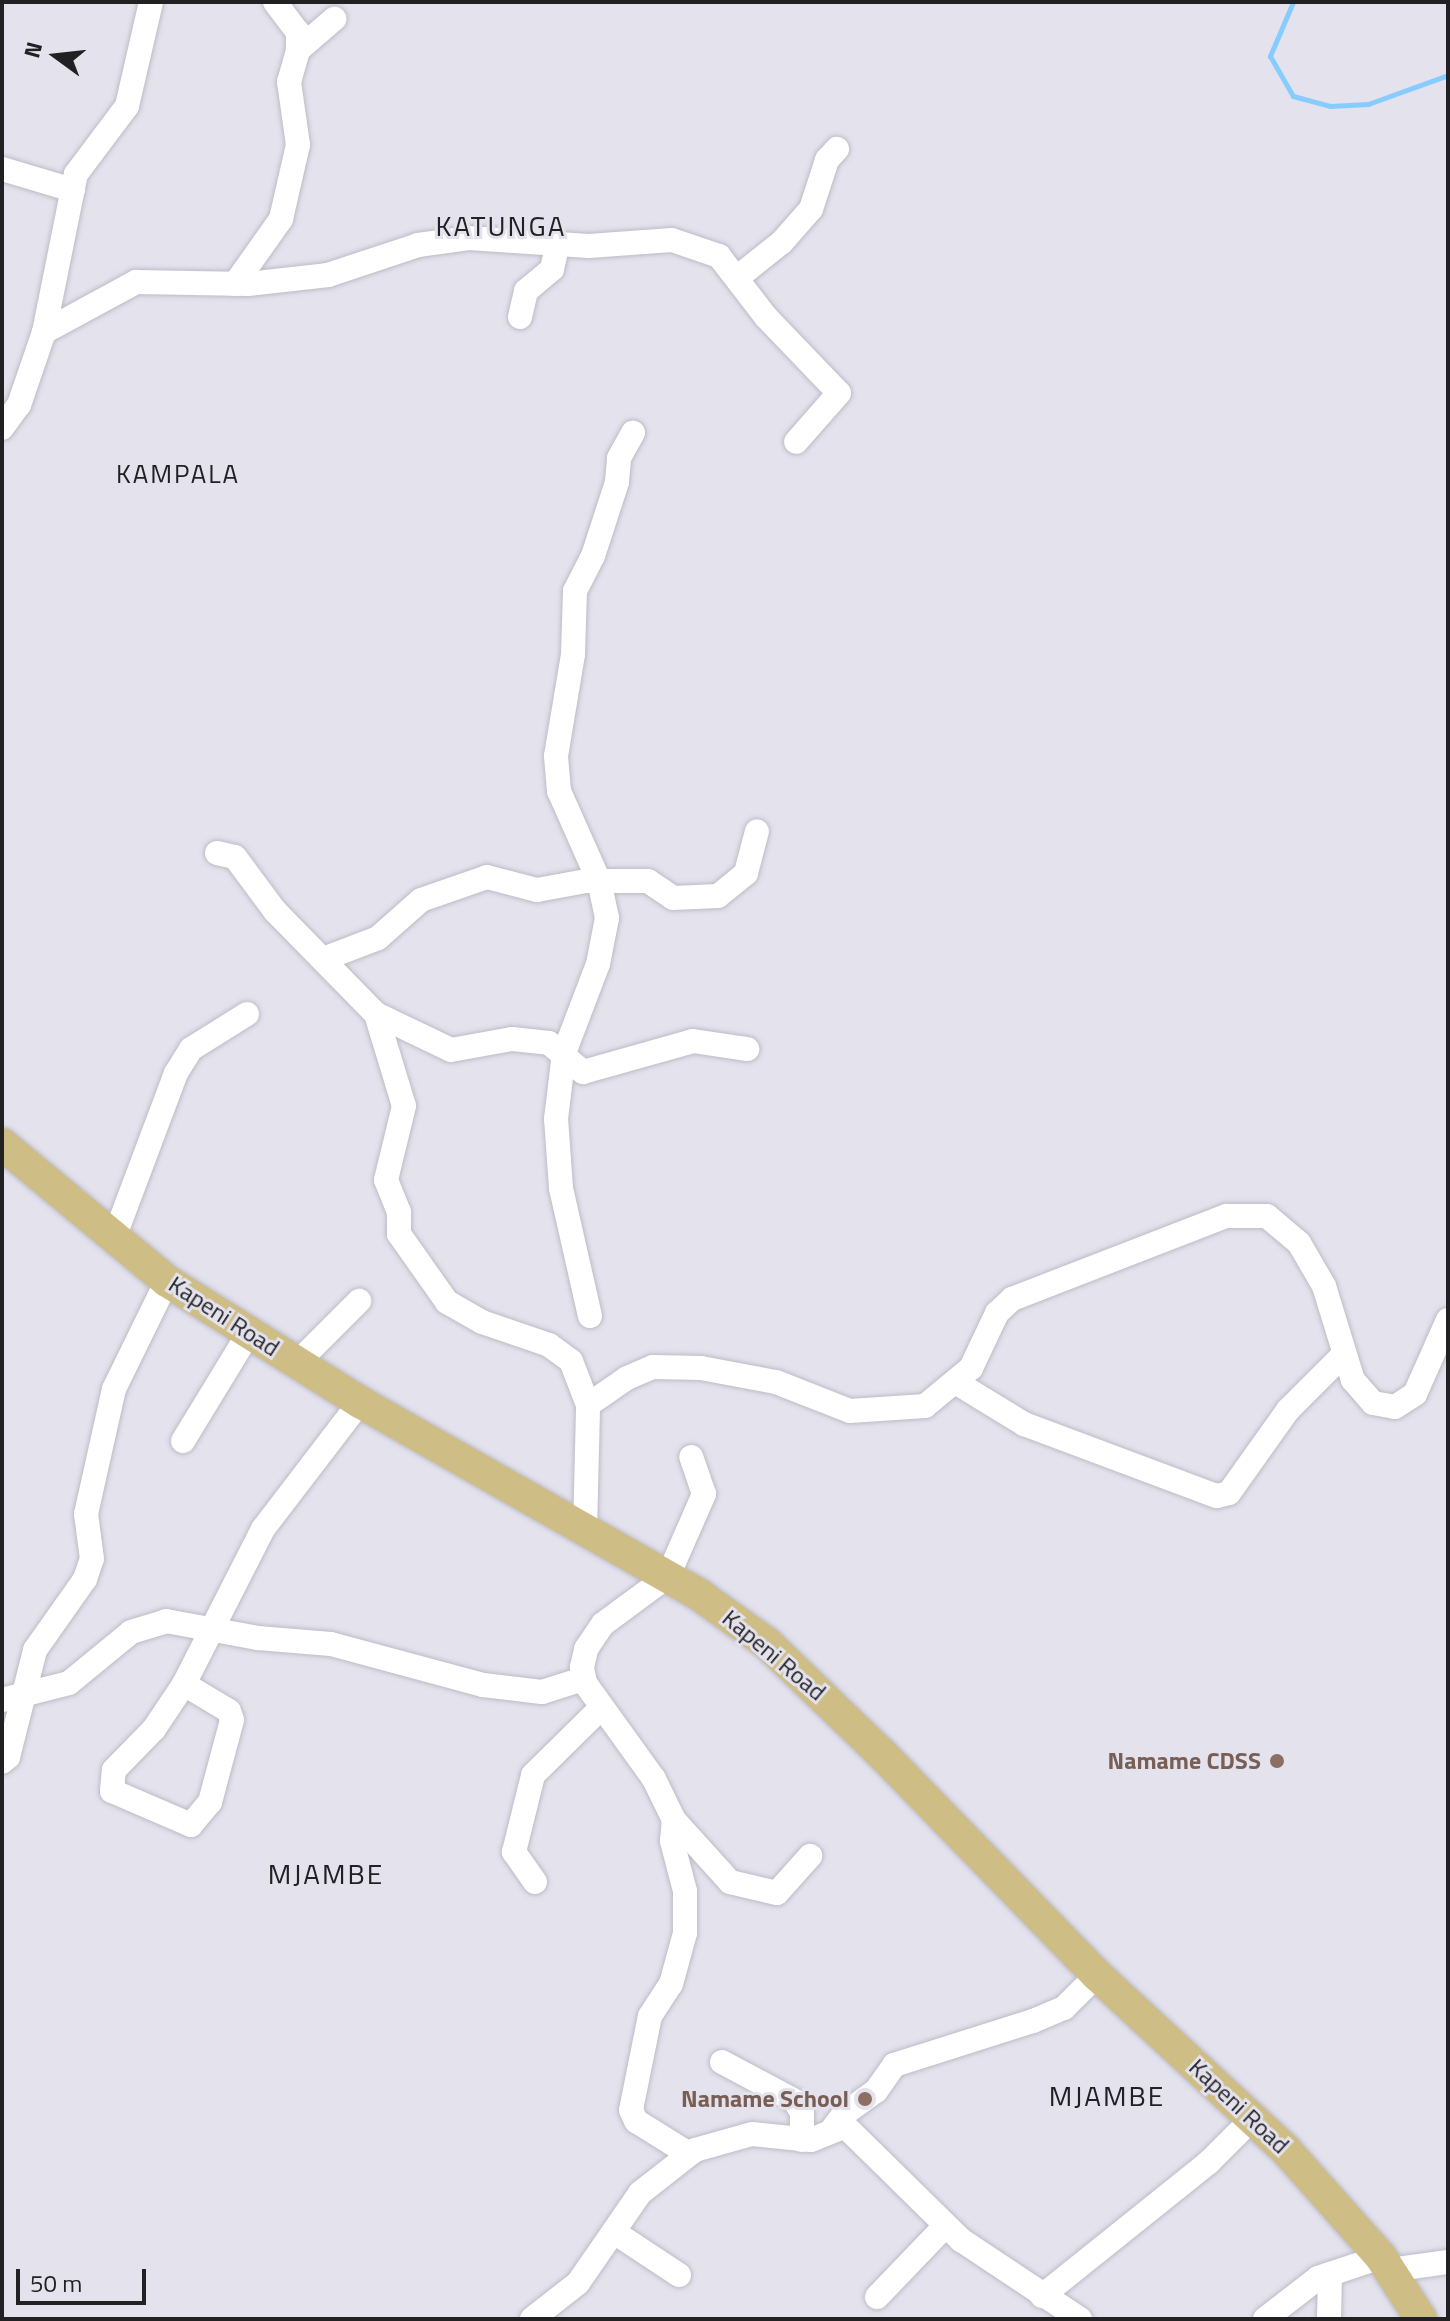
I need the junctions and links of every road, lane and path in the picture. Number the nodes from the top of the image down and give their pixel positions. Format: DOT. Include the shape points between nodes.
graph roads {
  1 [pos="151,2"];
  2 [pos="275,2"];
  3 [pos="334,19"];
  4 [pos="298,50"];
  5 [pos="837,149"];
  6 [pos="2,169"];
  7 [pos="73,190"];
  8 [pos="558,244"];
  9 [pos="738,277"];
  10 [pos="235,284"];
  11 [pos="520,317"];
  12 [pos="44,332"];
  13 [pos="2,428"];
  14 [pos="633,433"];
  15 [pos="796,442"];
  16 [pos="757,831"];
  17 [pos="217,853"];
  18 [pos="599,881"];
  19 [pos="326,958"];
  20 [pos="247,1014"];
  21 [pos="376,1014"];
  22 [pos="747,1049"];
  23 [pos="564,1053"];
  24 [pos="2,1144"];
  25 [pos="114,1238"];
  26 [pos="167,1281"];
  27 [pos="359,1301"];
  28 [pos="590,1316"];
  29 [pos="1448,1320"];
  30 [pos="249,1333"];
  31 [pos="1343,1355"];
  32 [pos="297,1363"];
  33 [pos="957,1383"];
  34 [pos="360,1402"];
  35 [pos="588,1405"];
  36 [pos="183,1441"];
  37 [pos="691,1457"];
  38 [pos="585,1532"];
  39 [pos="668,1576"];
  40 [pos="209,1628"];
  41 [pos="583,1679"];
  42 [pos="184,1684"];
  43 [pos="13,1698"];
  44 [pos="601,1708"];
  45 [pos="2,1762"];
  46 [pos="674,1820"];
  47 [pos="810,1856"];
  48 [pos="535,1882"];
  49 [pos="1097,1975"];
  50 [pos="722,2062"];
  51 [pos="1253,2118"];
  52 [pos="831,2131"];
  53 [pos="802,2140"];
  54 [pos="689,2154"];
  55 [pos="945,2226"];
  56 [pos="614,2232"];
  57 [pos="1448,2262"];
  58 [pos="1386,2263"];
  59 [pos="1330,2274"];
  60 [pos="679,2275"];
  61 [pos="1042,2296"];
  62 [pos="877,2297"];
  63 [pos="532,2319"];
  64 [pos="1080,2319"];
  65 [pos="1265,2319"];
  66 [pos="1329,2319"];
  67 [pos="1421,2319"];
  1 -- 7 [label="street" via="127,106 82,160"];
  2 -- 4 [label="street" via="298,32"];
  3 -- 4 [label="street"];
  4 -- 10 [label="street" via="289,82 298,145 281,219"];
  5 -- 9 [label="street" via="827,160 811,209 782,242"];
  6 -- 7 [label="street"];
  7 -- 12 [label="street"];
  8 -- 9 [label="street" via="690,243 719,256"];
  8 -- 10 [label="street" via="436,242 338,274"];
  8 -- 11 [label="street" via="552,269 526,291"];
  9 -- 15 [label="street" via="766,317 839,393"];
  10 -- 12 [label="street" via="136,282"];
  12 -- 13 [label="street" via="19,405"];
  14 -- 18 [label="street" via="619,458 617,482 593,556 575,591 573,654 556,756 559,791"];
  16 -- 18 [label="street" via="746,873 718,896 673,898 648,881"];
  17 -- 19 [label="street" via="235,857 275,911"];
  18 -- 19 [label="street" via="537,890 487,877 421,900 378,938"];
  18 -- 23 [label="street" via="607,918 604,933"];
  19 -- 21 [label="street"];
  20 -- 25 [label="street" via="191,1049 176,1073"];
  21 -- 23 [label="street" via="451,1050 512,1039 549,1043"];
  21 -- 35 [label="street" via="404,1106 386,1180 405,1245 447,1302 482,1322 549,1345 571,1361"];
  22 -- 23 [label="street" via="693,1041 583,1072"];
  23 -- 28 [label="street" via="555,1152"];
  24 -- 25 [label="main road, Kapeni Road"];
  25 -- 26 [label="main road, Kapeni Road"];
  26 -- 30 [label="main road, Kapeni Road"];
  26 -- 43 [label="street" via="114,1389 86,1514 92,1559 85,1579 35,1650"];
  27 -- 32 [label="street"];
  29 -- 31 [label="street" via="1415,1394 1395,1407 1364,1395"];
  30 -- 32 [label="main road, Kapeni Road"];
  30 -- 36 [label="street"];
  31 -- 33 [label="street" via="1288,1410 1229,1493 1217,1496 1024,1424"];
  31 -- 33 [label="street" via="1324,1286 1311,1261 1278,1222 1247,1213 1075,1271 1012,1299 997,1313 971,1368"];
  32 -- 34 [label="main road, Kapeni Road"];
  33 -- 35 [label="street" via="925,1406 850,1411 776,1382 701,1368 653,1367 602,1391"];
  34 -- 38 [label="main road, Kapeni Road"];
  34 -- 40 [label="street" via="287,1493"];
  35 -- 38 [label="street"];
  37 -- 39 [label="street" via="704,1494"];
  38 -- 39 [label="main road, Kapeni Road"];
  39 -- 41 [label="street" via="603,1624 586,1649"];
  39 -- 49 [label="main road, Kapeni Road" via="739,1622 798,1671"];
  40 -- 41 [label="street" via="331,1644 483,1685 542,1692"];
  40 -- 42 [label="street"];
  40 -- 43 [label="street" via="179,1621 141,1627 69,1683"];
  41 -- 44 [label="street"];
  42 -- 42 [label="street" via="154,1729 114,1770 112,1791 191,1825 210,1802 232,1720 229,1711"];
  43 -- 45 [label="street" via="8,1757"];
  44 -- 46 [label="street" via="654,1779"];
  44 -- 48 [label="street" via="533,1775 514,1852"];
  46 -- 47 [label="street" via="730,1882 777,1893"];
  46 -- 54 [label="street" via="672,1841 685,1891 685,1933 671,1984 650,2016 631,2110 636,2121"];
  49 -- 51 [label="main road, Kapeni Road"];
  49 -- 52 [label="street" via="1064,2008 894,2065 876,2091 844,2114"];
  50 -- 53 [label="street" via="795,2101 802,2113"];
  51 -- 58 [label="main road, Kapeni Road"];
  51 -- 61 [label="street" via="1209,2162"];
  52 -- 53 [label="street"];
  52 -- 55 [label="street" via="852,2129"];
  53 -- 54 [label="street" via="752,2134"];
  54 -- 56 [label="street" via="646,2187"];
  55 -- 61 [label="street"];
  55 -- 62 [label="street"];
  56 -- 60 [label="street"];
  56 -- 63 [label="street" via="578,2283"];
  57 -- 58 [label="street"];
  58 -- 59 [label="street"];
  58 -- 67 [label="main road, Kapeni Road"];
  59 -- 65 [label="street"];
  59 -- 66 [label="street"];
  61 -- 64 [label="street"];
}
